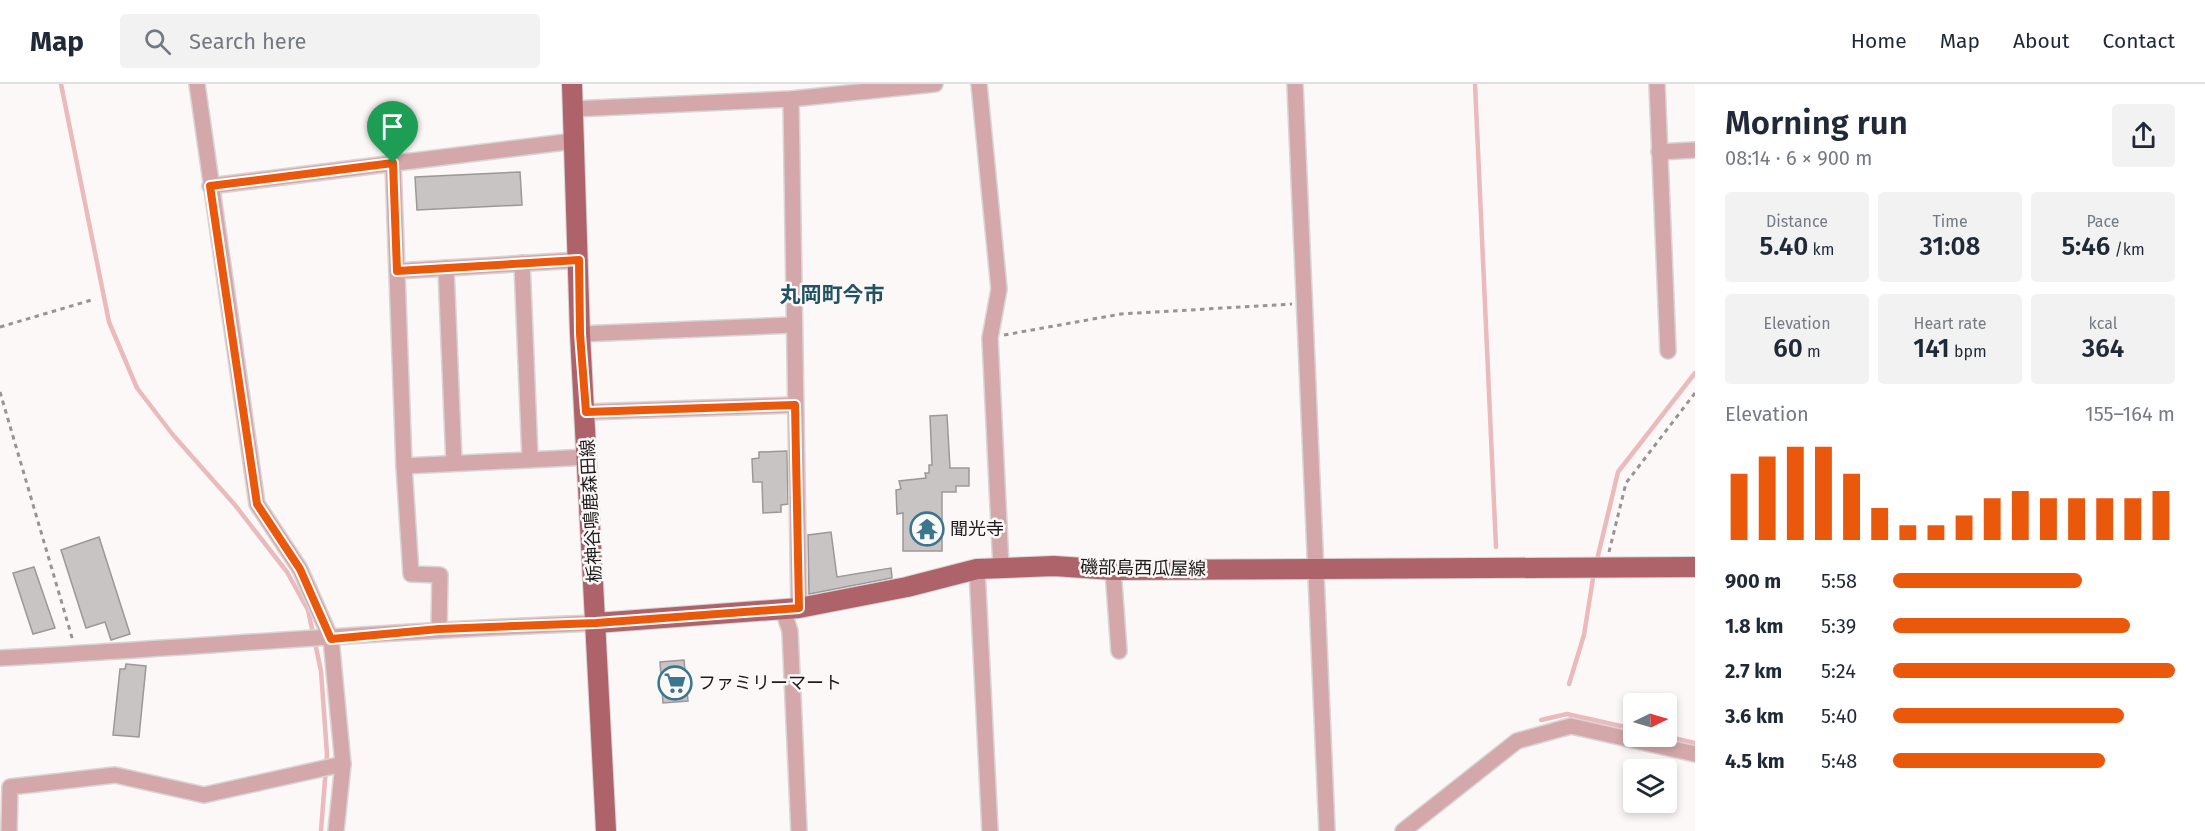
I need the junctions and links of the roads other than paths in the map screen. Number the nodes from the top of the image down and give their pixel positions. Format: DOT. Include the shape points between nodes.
graph roads {
  1 [pos="197,84"];
  2 [pos="572,84"];
  3 [pos="935,84"];
  4 [pos="979,84"];
  5 [pos="1295,84"];
  6 [pos="1657,84"];
  7 [pos="800,94"];
  8 [pos="573,109"];
  9 [pos="574,141"];
  10 [pos="1695,150"];
  11 [pos="1659,152"];
  12 [pos="393,163"];
  13 [pos="210,186"];
  14 [pos="579,260"];
  15 [pos="522,263"];
  16 [pos="446,268"];
  17 [pos="397,271"];
  18 [pos="794,325"];
  19 [pos="580,334"];
  20 [pos="1668,351"];
  21 [pos="795,405"];
  22 [pos="586,412"];
  23 [pos="588,457"];
  24 [pos="530,458"];
  25 [pos="454,463"];
  26 [pos="404,466"];
  27 [pos="1001,567"];
  28 [pos="1695,567"];
  29 [pos="977,569"];
  30 [pos="1316,569"];
  31 [pos="1113,570"];
  32 [pos="791,609"];
  33 [pos="596,623"];
  34 [pos="439,629"];
  35 [pos="327,639"];
  36 [pos="1119,651"];
  37 [pos="0,658"];
  38 [pos="1695,754"];
  39 [pos="343,764"];
  40 [pos="9,831"];
  41 [pos="336,831"];
  42 [pos="606,831"];
  43 [pos="799,831"];
  44 [pos="990,831"];
  45 [pos="1328,831"];
  46 [pos="1403,831"];
  1 -- 13 [label="street"];
  2 -- 8 [label="main road, 栃神谷鳴鹿森田線"];
  3 -- 7 [label="street"];
  4 -- 27 [label="street" via="999,289 990,338"];
  5 -- 30 [label="street"];
  6 -- 11 [label="street"];
  7 -- 8 [label="street"];
  7 -- 18 [label="street"];
  8 -- 9 [label="main road, 栃神谷鳴鹿森田線"];
  9 -- 12 [label="street"];
  9 -- 14 [label="main road, 栃神谷鳴鹿森田線"];
  10 -- 11 [label="street"];
  11 -- 20 [label="street"];
  12 -- 13 [label="street"];
  12 -- 17 [label="street"];
  13 -- 35 [label="street" via="257,504 300,569"];
  14 -- 15 [label="street"];
  14 -- 19 [label="main road, 栃神谷鳴鹿森田線"];
  15 -- 16 [label="street"];
  15 -- 24 [label="street"];
  16 -- 17 [label="street"];
  16 -- 25 [label="street"];
  17 -- 26 [label="street"];
  18 -- 19 [label="street"];
  18 -- 21 [label="street"];
  19 -- 22 [label="main road, 栃神谷鳴鹿森田線"];
  21 -- 22 [label="street"];
  21 -- 32 [label="street"];
  22 -- 23 [label="main road, 栃神谷鳴鹿森田線"];
  23 -- 24 [label="street"];
  23 -- 33 [label="main road, 栃神谷鳴鹿森田線"];
  24 -- 25 [label="street"];
  25 -- 26 [label="street"];
  26 -- 34 [label="street" via="411,574 440,575"];
  27 -- 29 [label="main road, 磯部島西瓜屋線"];
  27 -- 31 [label="main road, 磯部島西瓜屋線"];
  28 -- 30 [label="main road, 磯部島西瓜屋線"];
  29 -- 32 [label="main road, 磯部島西瓜屋線"];
  29 -- 44 [label="street"];
  30 -- 31 [label="main road, 磯部島西瓜屋線"];
  30 -- 45 [label="street"];
  31 -- 36 [label="street"];
  32 -- 33 [label="main road, 磯部島西瓜屋線"];
  32 -- 43 [label="street"];
  33 -- 34 [label="street"];
  33 -- 42 [label="main road, 栃神谷鳴鹿森田線"];
  34 -- 35 [label="street"];
  35 -- 37 [label="street"];
  35 -- 39 [label="street"];
  38 -- 46 [label="street" via="1571,726 1530,736 1517,741"];
  39 -- 40 [label="street" via="204,795 116,775 10,787"];
  39 -- 41 [label="street"];
}
